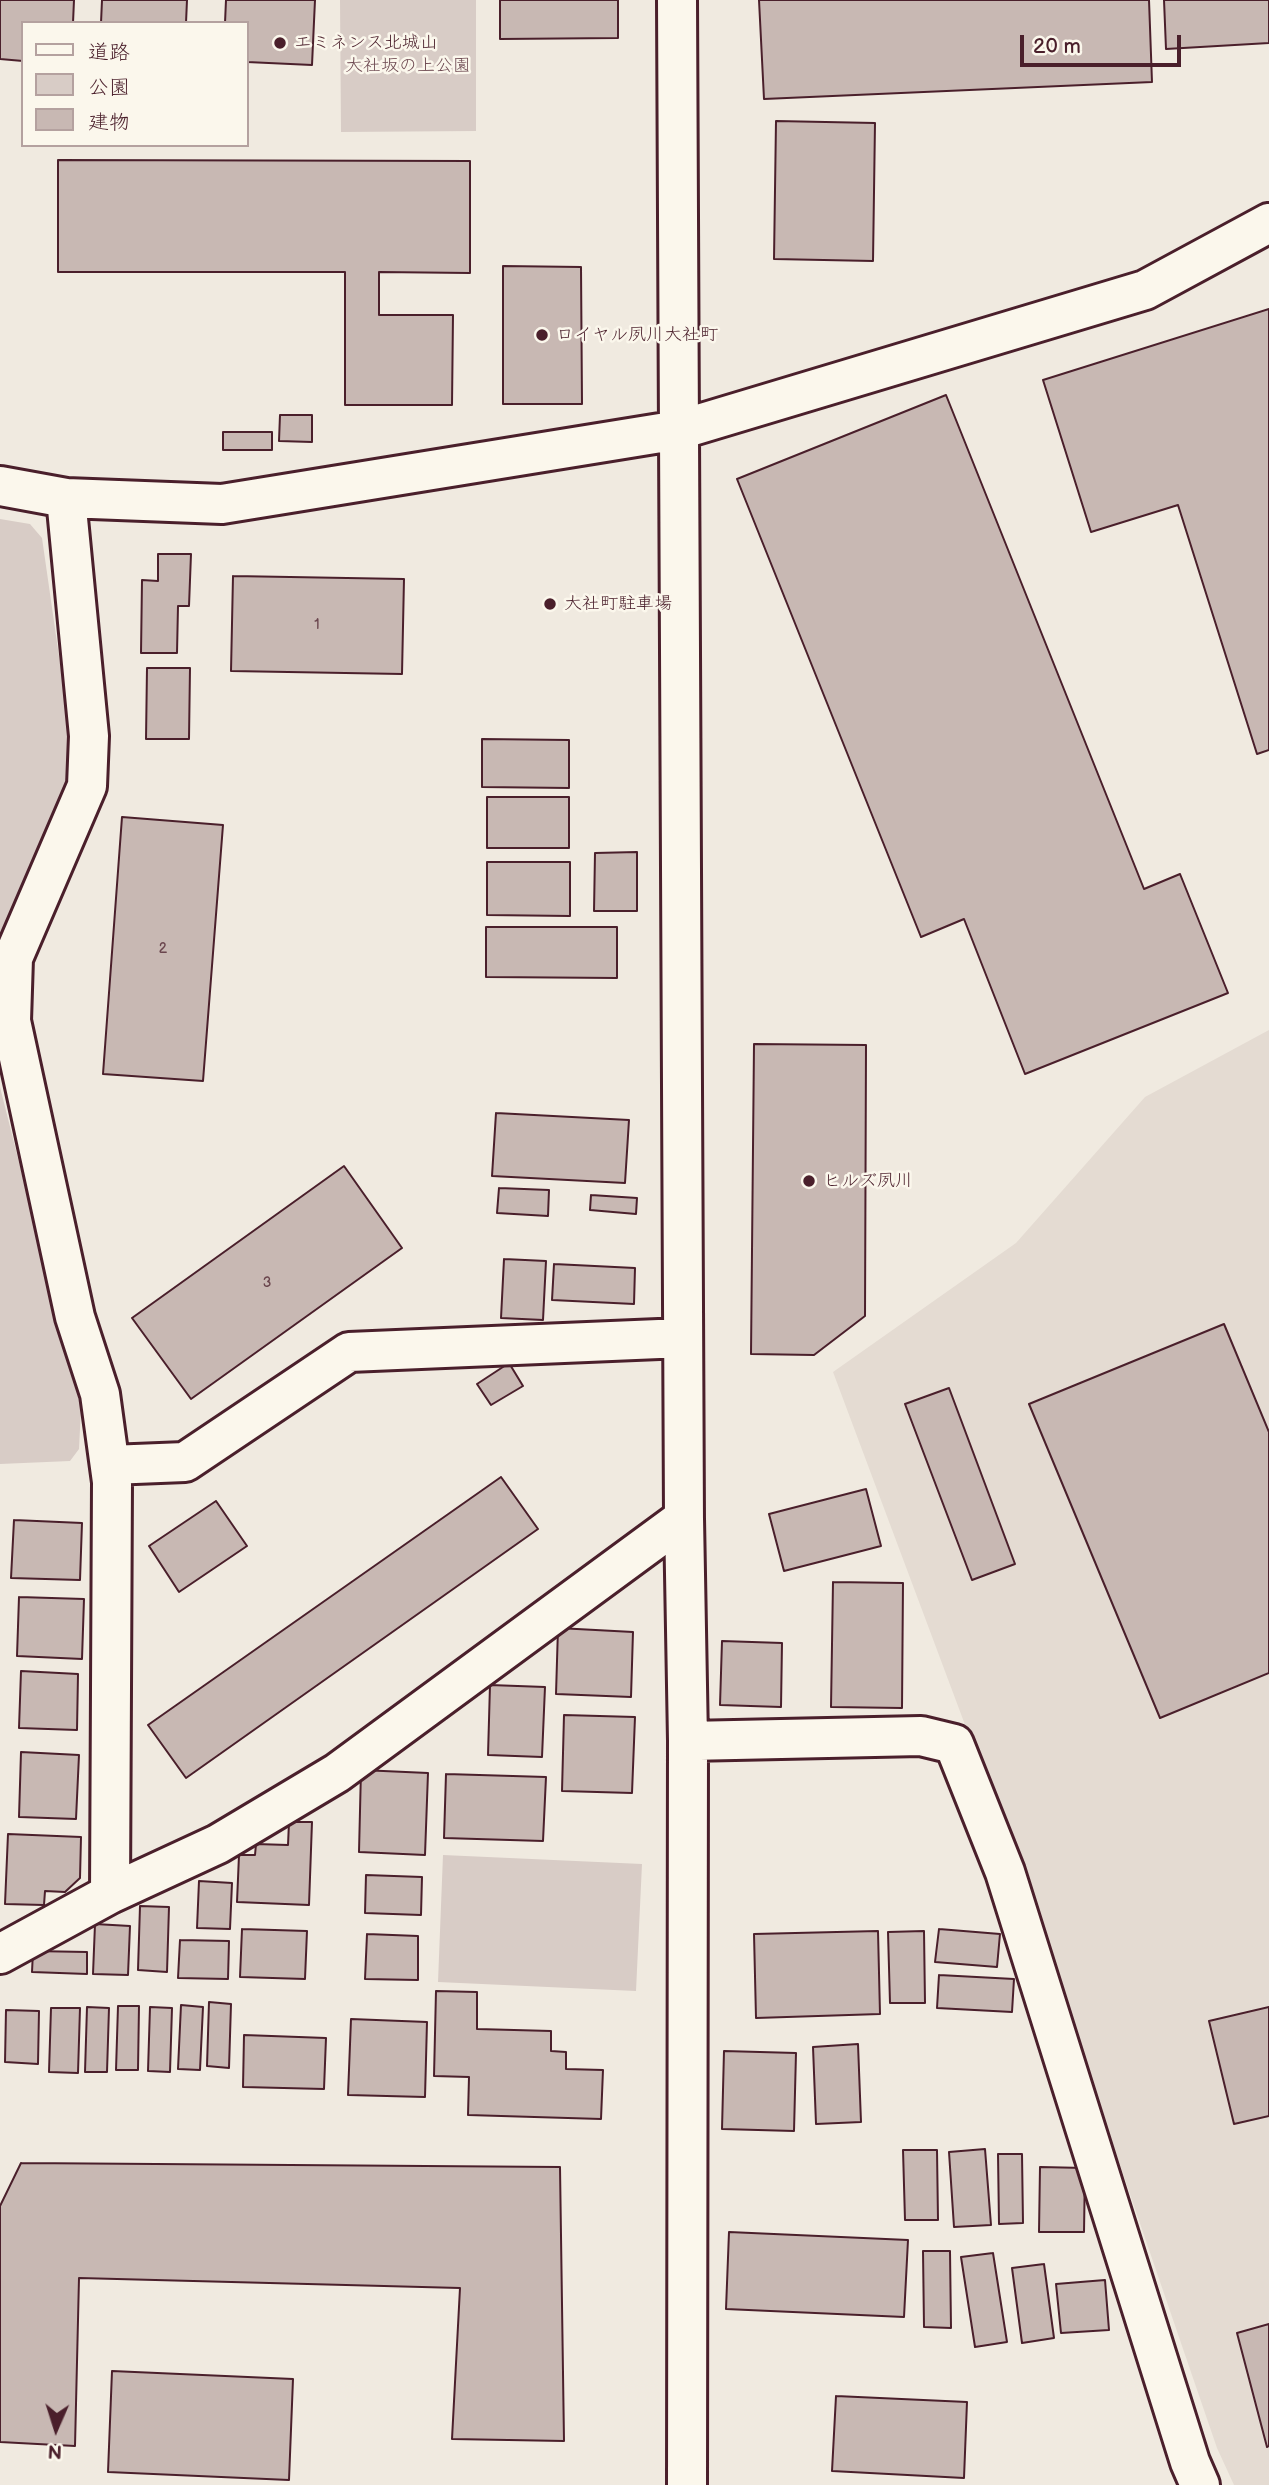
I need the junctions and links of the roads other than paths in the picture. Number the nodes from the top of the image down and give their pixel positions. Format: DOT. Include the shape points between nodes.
graph roads {
  1 [pos="677,0"];
  2 [pos="1269,223"];
  3 [pos="679,430"];
  4 [pos="0,486"];
  5 [pos="66,498"];
  6 [pos="683,1338"];
  7 [pos="110,1465"];
  8 [pos="684,1518"];
  9 [pos="688,1741"];
  10 [pos="110,1894"];
  11 [pos="0,1954"];
  12 [pos="687,2485"];
  13 [pos="1200,2485"];
  1 -- 3 [label="street"];
  2 -- 3 [label="street" via="1145,290"];
  3 -- 5 [label="street" via="222,504"];
  3 -- 6 [label="street"];
  4 -- 5 [label="street"];
  5 -- 7 [label="street" via="89,736 87,786 13,958 11,1021 75,1317 100,1394"];
  6 -- 7 [label="street" via="349,1352 185,1462"];
  6 -- 8 [label="street"];
  7 -- 10 [label="street"];
  8 -- 9 [label="street"];
  8 -- 10 [label="street" via="337,1773 218,1844"];
  9 -- 12 [label="street"];
  9 -- 13 [label="street" via="922,1737 954,1744 1005,1872"];
  10 -- 11 [label="street"];
}
